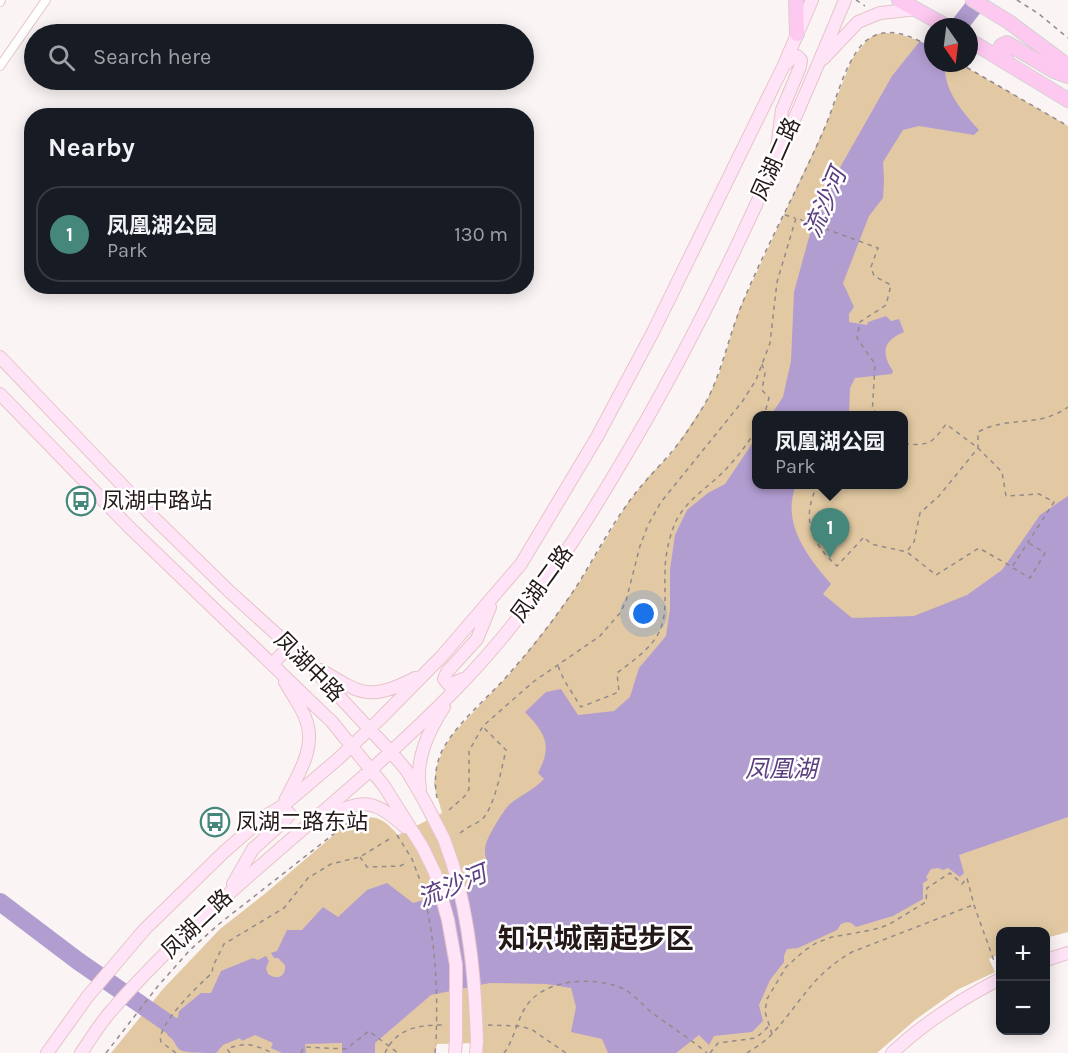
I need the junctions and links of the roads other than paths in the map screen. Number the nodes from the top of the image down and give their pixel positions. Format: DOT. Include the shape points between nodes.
graph roads {
  1 [pos="46,0"];
  2 [pos="796,0"];
  3 [pos="812,0"];
  4 [pos="845,0"];
  5 [pos="899,0"];
  6 [pos="973,0"];
  7 [pos="917,9"];
  8 [pos="932,18"];
  9 [pos="29,24"];
  10 [pos="24,32"];
  11 [pos="797,34"];
  12 [pos="978,45"];
  13 [pos="1009,63"];
  14 [pos="818,65"];
  15 [pos="0,66"];
  16 [pos="1068,66"];
  17 [pos="783,67"];
  18 [pos="1068,76"];
  19 [pos="1068,100"];
  20 [pos="775,160"];
  21 [pos="0,357"];
  22 [pos="1,397"];
  23 [pos="494,597"];
  24 [pos="290,646"];
  25 [pos="305,660"];
  26 [pos="276,667"];
  27 [pos="427,672"];
  28 [pos="469,675"];
  29 [pos="456,689"];
  30 [pos="369,729"];
  31 [pos="352,745"];
  32 [pos="391,752"];
  33 [pos="372,769"];
  34 [pos="284,805"];
  35 [pos="264,817"];
  36 [pos="433,817"];
  37 [pos="304,827"];
  38 [pos="417,838"];
  39 [pos="228,893"];
  40 [pos="1068,953"];
  41 [pos="1050,959"];
  42 [pos="996,981"];
  43 [pos="456,1047"];
  44 [pos="476,1047"];
  45 [pos="47,1053"];
  46 [pos="81,1053"];
  47 [pos="892,1053"];
  1 -- 9 [label="street"];
  2 -- 11 [label="main road"];
  3 -- 11 [label="street, 凤湖二路"];
  4 -- 14 [label="street, 凤湖二路"];
  5 -- 7 [label="main road"];
  6 -- 16 [label="main road"];
  7 -- 8 [label="main road"];
  7 -- 14 [label="street" via="880,13 858,22"];
  10 -- 15 [label="street"];
  11 -- 17 [label="street, 凤湖二路"];
  12 -- 13 [label="main road"];
  13 -- 18 [label="main road" via="1000,49 1007,43"];
  13 -- 19 [label="main road"];
  14 -- 20 [label="street, 凤湖二路"];
  17 -- 20 [label="street" via="793,56 801,60 782,110"];
  17 -- 23 [label="street, 凤湖二路" via="597,437 521,564"];
  20 -- 28 [label="street, 凤湖二路" via="729,267 654,410 557,566 515,623"];
  21 -- 24 [label="street, 凤湖中路" via="149,513"];
  22 -- 26 [label="street, 凤湖中路" via="129,527"];
  23 -- 27 [label="street, 凤湖二路"];
  23 -- 28 [label="street" via="477,639 444,679 449,685"];
  24 -- 25 [label="street, 凤湖中路"];
  24 -- 26 [label="street"];
  25 -- 27 [label="street" via="349,688 372,694 396,688"];
  25 -- 30 [label="street, 凤湖中路"];
  26 -- 31 [label="street, 凤湖中路"];
  26 -- 34 [label="street" via="309,732 306,760"];
  27 -- 30 [label="street, 凤湖二路"];
  28 -- 29 [label="street, 凤湖二路"];
  29 -- 32 [label="street, 凤湖二路"];
  29 -- 36 [label="street" via="434,723 422,752 420,786"];
  30 -- 31 [label="street, 凤湖二路"];
  30 -- 32 [label="street, 凤湖中路"];
  31 -- 33 [label="street, 凤湖中路"];
  31 -- 34 [label="street, 凤湖二路"];
  32 -- 33 [label="street, 凤湖二路"];
  32 -- 36 [label="street, 凤湖中路" via="407,771"];
  33 -- 37 [label="street, 凤湖二路"];
  33 -- 38 [label="street, 凤湖中路"];
  34 -- 35 [label="street, 凤湖二路"];
  35 -- 39 [label="street" via="279,810 290,814 253,849"];
  35 -- 45 [label="street, 凤湖二路" via="145,929 88,996"];
  36 -- 44 [label="street, 凤湖中路, bridge" via="453,865 467,917 476,993"];
  37 -- 38 [label="street" via="354,805 372,804 390,813"];
  37 -- 39 [label="street, 凤湖二路"];
  38 -- 43 [label="street, 凤湖中路, bridge" via="435,873 448,920 456,965"];
  39 -- 46 [label="street, 凤湖二路" via="171,946 110,1012"];
  40 -- 41 [label="street"];
  42 -- 47 [label="street" via="947,1009"];
}
